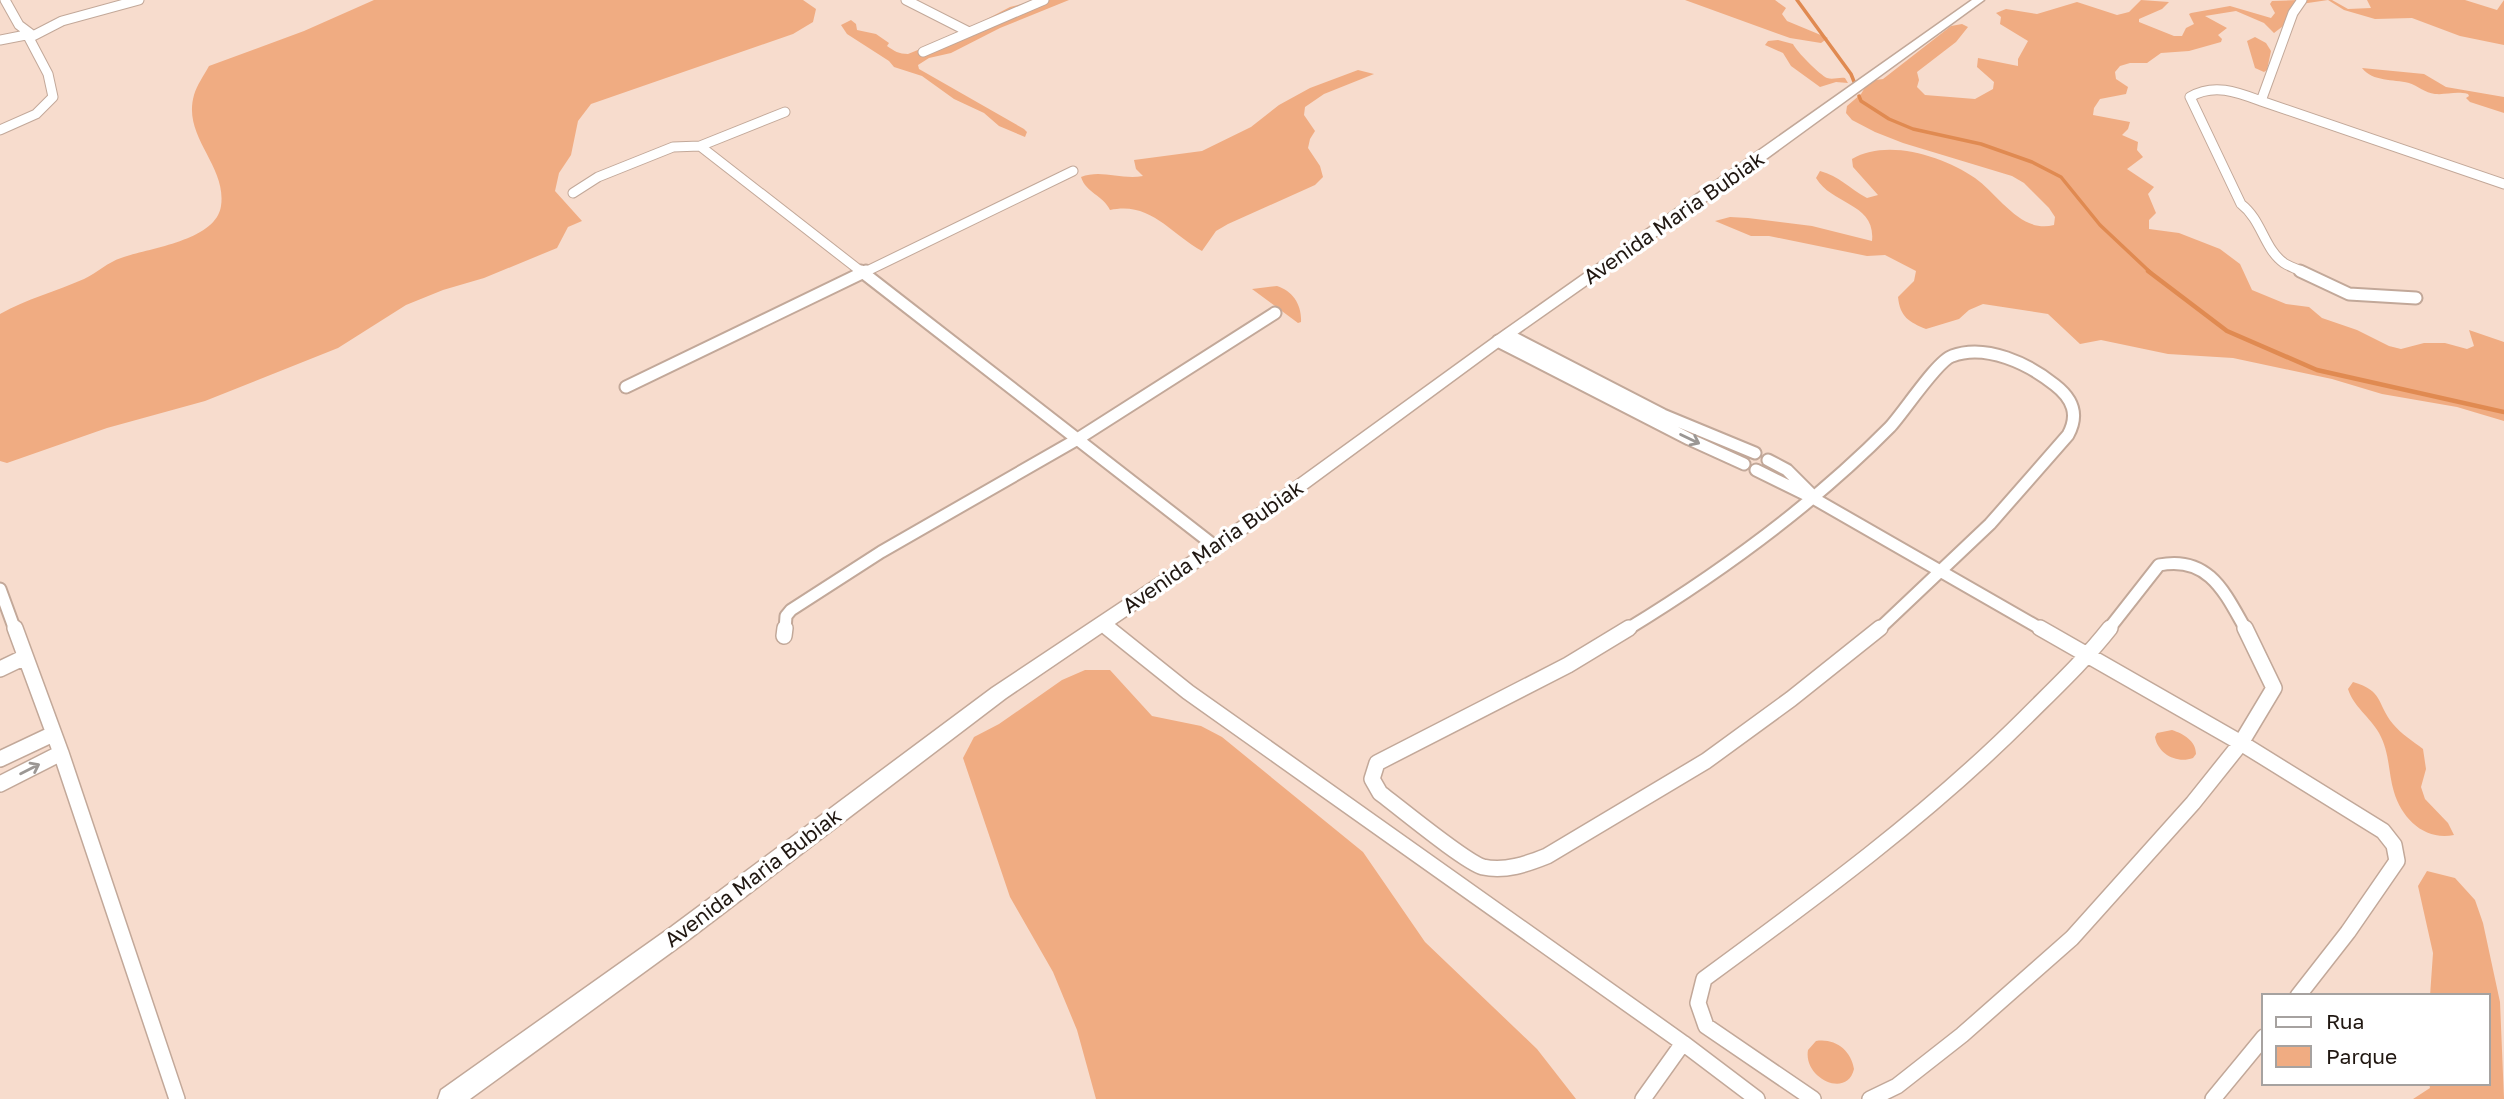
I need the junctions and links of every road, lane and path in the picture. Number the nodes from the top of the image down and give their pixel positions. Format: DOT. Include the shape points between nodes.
graph roads {
  1 [pos="5,0"];
  2 [pos="139,0"];
  3 [pos="906,0"];
  4 [pos="1041,0"];
  5 [pos="1979,0"];
  6 [pos="2302,0"];
  7 [pos="968,32"];
  8 [pos="31,34"];
  9 [pos="0,40"];
  10 [pos="923,52"];
  11 [pos="2261,101"];
  12 [pos="785,112"];
  13 [pos="0,130"];
  14 [pos="700,146"];
  15 [pos="1073,172"];
  16 [pos="2504,184"];
  17 [pos="573,193"];
  18 [pos="864,273"];
  19 [pos="2416,298"];
  20 [pos="1275,313"];
  21 [pos="1503,338"];
  22 [pos="626,387"];
  23 [pos="1076,440"];
  24 [pos="1739,448"];
  25 [pos="1755,453"];
  26 [pos="1731,458"];
  27 [pos="1768,460"];
  28 [pos="1744,464"];
  29 [pos="1756,470"];
  30 [pos="1813,498"];
  31 [pos="1216,547"];
  32 [pos="1942,572"];
  33 [pos="0,589"];
  34 [pos="1102,623"];
  35 [pos="784,636"];
  36 [pos="2088,656"];
  37 [pos="25,657"];
  38 [pos="0,669"];
  39 [pos="53,734"];
  40 [pos="2241,743"];
  41 [pos="61,753"];
  42 [pos="0,759"];
  43 [pos="0,784"];
  44 [pos="2300,994"];
  45 [pos="2262,1039"];
  46 [pos="1683,1043"];
  47 [pos="177,1099"];
  48 [pos="450,1099"];
  49 [pos="1643,1099"];
  50 [pos="1757,1099"];
  51 [pos="1813,1099"];
  52 [pos="1870,1099"];
  53 [pos="2213,1099"];
  1 -- 8 [label="street" via="19,25"];
  2 -- 8 [label="street"];
  3 -- 7 [label="street"];
  4 -- 7 [label="street"];
  5 -- 21 [label="street, Avenida Maria Bubiak"];
  6 -- 11 [label="street"];
  7 -- 10 [label="street"];
  8 -- 9 [label="street"];
  8 -- 13 [label="street" via="53,97 36,114"];
  11 -- 16 [label="street"];
  11 -- 19 [label="street" via="2215,88 2190,97 2235,193 2259,223 2272,250 2294,270 2338,290"];
  12 -- 14 [label="street"];
  14 -- 17 [label="street" via="673,147 598,177"];
  14 -- 18 [label="street"];
  15 -- 18 [label="street"];
  18 -- 22 [label="street"];
  18 -- 23 [label="street"];
  20 -- 23 [label="street"];
  21 -- 24 [label="street"];
  21 -- 26 [label="street, one-way"];
  21 -- 31 [label="street, Avenida Maria Bubiak"];
  23 -- 31 [label="street"];
  23 -- 35 [label="street" via="881,552 791,610"];
  24 -- 25 [label="street"];
  24 -- 26 [label="street"];
  26 -- 28 [label="street"];
  27 -- 30 [label="street" via="1787,470"];
  29 -- 30 [label="street"];
  30 -- 32 [label="street"];
  30 -- 32 [label="street" via="1892,425 1948,357 1966,351 1990,353 2049,379 2074,405 2075,419 2050,457"];
  30 -- 32 [label="street" via="1688,592 1579,658 1377,763 1372,779 1380,793 1479,866 1498,870 1520,867 1547,856 1705,762 1853,651"];
  31 -- 34 [label="street, Avenida Maria Bubiak"];
  32 -- 36 [label="street"];
  33 -- 37 [label="street"];
  34 -- 46 [label="street" via="1188,692"];
  34 -- 48 [label="street, Avenida Maria Bubiak" via="999,693"];
  36 -- 40 [label="street"];
  36 -- 40 [label="street" via="2159,565 2173,561 2195,566 2222,587 2274,688"];
  36 -- 51 [label="street" via="1975,768 1832,886 1704,979 1696,1008 1706,1026"];
  37 -- 38 [label="street"];
  37 -- 39 [label="street"];
  39 -- 41 [label="street"];
  39 -- 42 [label="street"];
  40 -- 44 [label="street" via="2384,831 2394,845 2397,861"];
  40 -- 52 [label="street" via="2072,938 1962,1035 1897,1086"];
  43 -- 41 [label="street, one-way"];
  41 -- 47 [label="street"];
  45 -- 53 [label="street"];
  46 -- 49 [label="street"];
  46 -- 50 [label="street"];
}
